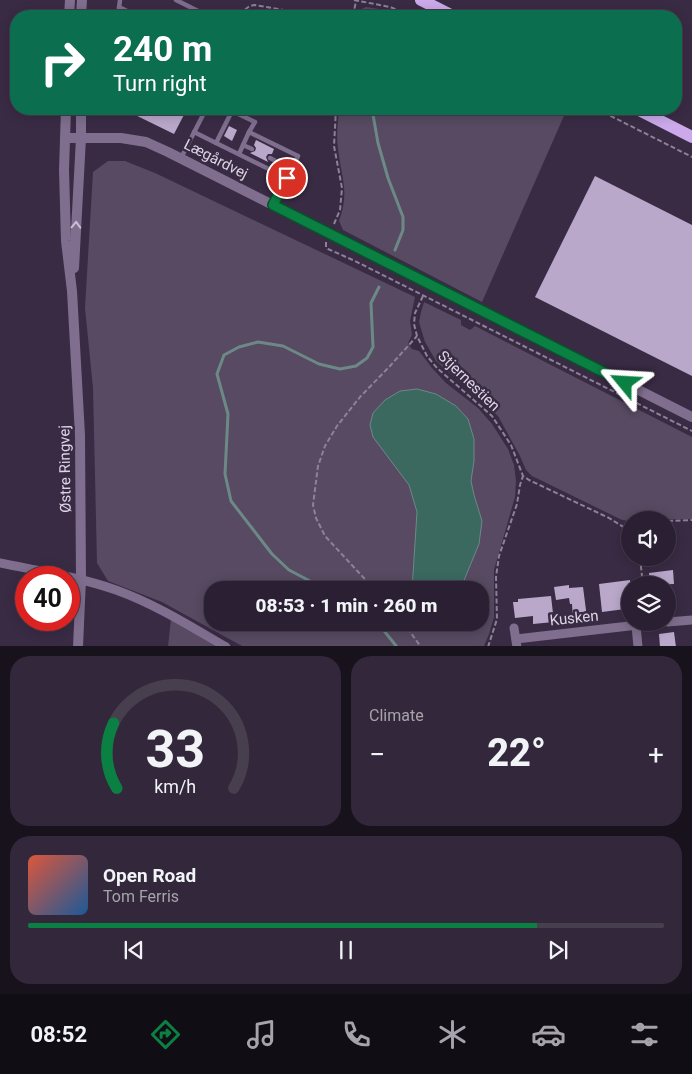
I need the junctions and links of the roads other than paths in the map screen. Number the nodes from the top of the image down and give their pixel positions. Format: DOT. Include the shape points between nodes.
graph roads {
  1 [pos="120,0"];
  2 [pos="176,0"];
  3 [pos="421,0"];
  4 [pos="119,7"];
  5 [pos="119,10"];
  6 [pos="125,10"];
  7 [pos="196,10"];
  8 [pos="441,10"];
  9 [pos="66,115"];
  10 [pos="81,115"];
  11 [pos="203,115"];
  12 [pos="228,115"];
  13 [pos="240,115"];
  14 [pos="649,115"];
  15 [pos="194,132"];
  16 [pos="250,132"];
  17 [pos="692,137"];
  18 [pos="65,138"];
  19 [pos="81,138"];
  20 [pos="216,143"];
  21 [pos="243,145"];
  22 [pos="252,149"];
  23 [pos="238,154"];
  24 [pos="181,158"];
  25 [pos="270,158"];
  26 [pos="291,169"];
  27 [pos="287,178"];
  28 [pos="283,187"];
  29 [pos="273,205"];
  30 [pos="72,291"];
  31 [pos="692,417"];
  32 [pos="0,563"];
  33 [pos="81,580"];
  34 [pos="692,620"];
  35 [pos="676,621"];
  36 [pos="514,628"];
  37 [pos="621,628"];
  38 [pos="636,631"];
  39 [pos="516,643"];
  40 [pos="78,646"];
  41 [pos="226,646"];
  42 [pos="638,646"];
  1 -- 4 [label="lane"];
  2 -- 7 [label="lane"];
  3 -- 8 [label="main road"];
  4 -- 5 [label="lane"];
  4 -- 6 [label="lane"];
  9 -- 18 [label="street, Østre Ringvej"];
  10 -- 19 [label="street, Østre Ringvej"];
  11 -- 15 [label="lane"];
  12 -- 20 [label="lane"];
  13 -- 16 [label="lane" via="255,122"];
  14 -- 17 [label="main road"];
  15 -- 20 [label="lane"];
  15 -- 24 [label="lane"];
  16 -- 21 [label="lane"];
  16 -- 26 [label="lane" via="298,156"];
  18 -- 19 [label="street, Lægårdvej"];
  18 -- 30 [label="street, Østre Ringvej" via="66,241"];
  19 -- 24 [label="street, Lægårdvej" via="146,142"];
  30 -- 19 [label="street, Østre Ringvej, one-way"];
  20 -- 23 [label="lane"];
  21 -- 22 [label="lane"];
  21 -- 23 [label="lane"];
  23 -- 27 [label="lane"];
  24 -- 29 [label="street, Lægårdvej"];
  25 -- 26 [label="lane"];
  26 -- 27 [label="lane"];
  26 -- 28 [label="lane" via="302,177 296,187"];
  27 -- 28 [label="lane"];
  28 -- 29 [label="lane"];
  29 -- 31 [label="street, Lægårdvej"];
  30 -- 33 [label="street, Østre Ringvej" via="80,435"];
  32 -- 33 [label="street"];
  33 -- 40 [label="street, Østre Ringvej"];
  33 -- 41 [label="street" via="117,590 159,609"];
  34 -- 35 [label="street, Kusken"];
  36 -- 39 [label="street, Kusken"];
  37 -- 39 [label="street, Kusken"];
  38 -- 42 [label="street"];
}
